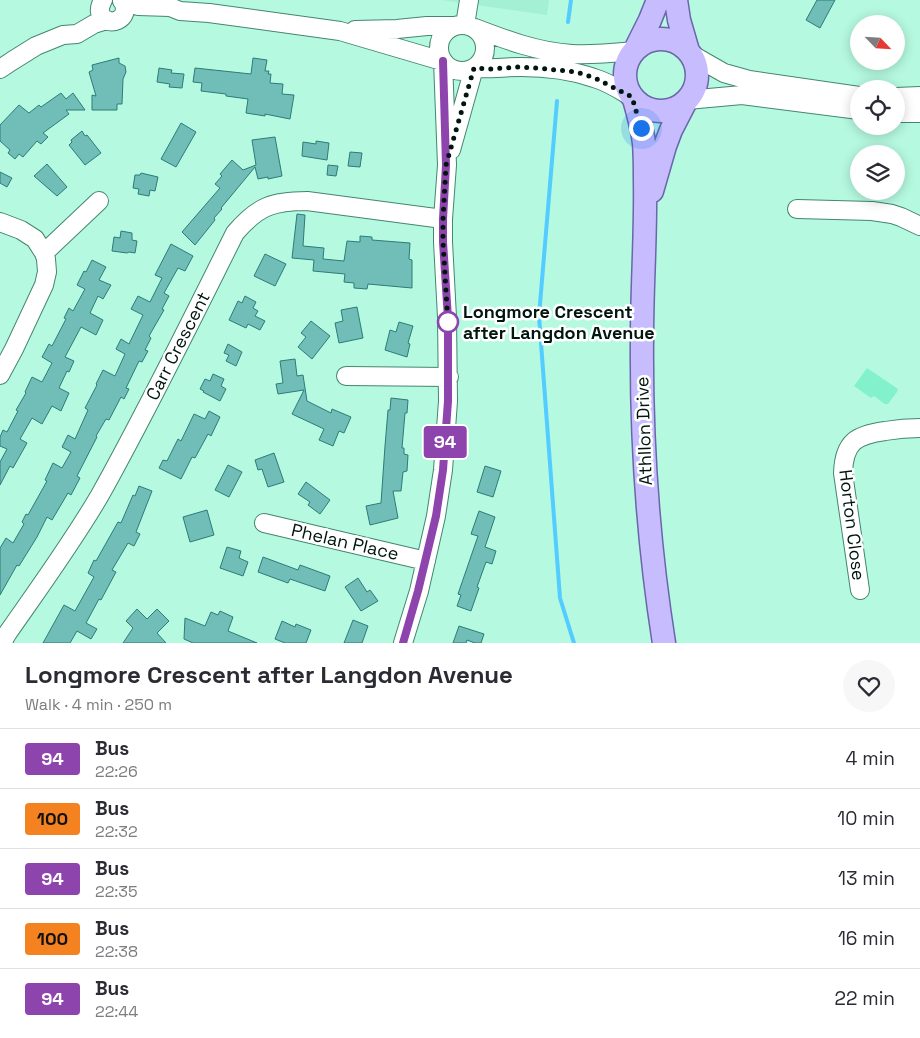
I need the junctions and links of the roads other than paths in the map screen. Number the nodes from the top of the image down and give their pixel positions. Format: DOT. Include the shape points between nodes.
graph roads {
  1 [pos="469,0"];
  2 [pos="658,0"];
  3 [pos="676,0"];
  4 [pos="102,1"];
  5 [pos="120,6"];
  6 [pos="210,6"];
  7 [pos="465,26"];
  8 [pos="340,31"];
  9 [pos="63,34"];
  10 [pos="634,51"];
  11 [pos="689,52"];
  12 [pos="443,61"];
  13 [pos="474,68"];
  14 [pos="0,69"];
  15 [pos="850,95"];
  16 [pos="920,96"];
  17 [pos="905,97"];
  18 [pos="633,98"];
  19 [pos="686,100"];
  20 [pos="850,109"];
  21 [pos="905,113"];
  22 [pos="920,113"];
  23 [pos="446,165"];
  24 [pos="99,201"];
  25 [pos="797,209"];
  26 [pos="646,218"];
  27 [pos="443,219"];
  28 [pos="0,222"];
  29 [pos="920,226"];
  30 [pos="44,253"];
  31 [pos="0,375"];
  32 [pos="346,376"];
  33 [pos="448,377"];
  34 [pos="920,428"];
  35 [pos="264,524"];
  36 [pos="426,561"];
  37 [pos="860,590"];
  38 [pos="2,643"];
  39 [pos="403,643"];
  40 [pos="664,643"];
  1 -- 7 [label="street"];
  2 -- 10 [label="main road"];
  3 -- 11 [label="main road"];
  4 -- 5 [label="street" via="101,13"];
  4 -- 9 [label="street"];
  5 -- 6 [label="street" via="137,15 161,16"];
  5 -- 9 [label="street" via="77,34"];
  6 -- 8 [label="street"];
  7 -- 8 [label="street"];
  7 -- 10 [label="street" via="532,48 570,54"];
  7 -- 12 [label="street" via="450,28 442,37 439,49"];
  7 -- 13 [label="street" via="480,33 485,45 483,58"];
  8 -- 12 [label="street"];
  9 -- 14 [label="street" via="36,46"];
  10 -- 11 [label="main road" via="647,42 662,39 676,42"];
  10 -- 18 [label="main road" via="625,74"];
  11 -- 15 [label="street" via="724,72 749,80"];
  11 -- 19 [label="main road" via="697,77"];
  12 -- 13 [label="street" via="457,71"];
  12 -- 23 [label="street"];
  13 -- 18 [label="street" via="518,67 576,72"];
  13 -- 23 [label="street"];
  16 -- 17 [label="street"];
  18 -- 19 [label="main road" via="660,111 674,108"];
  18 -- 26 [label="main road, Athllon Drive" via="644,144"];
  19 -- 20 [label="street" via="742,95"];
  19 -- 26 [label="main road, Athllon Drive" via="665,146"];
  21 -- 22 [label="street"];
  23 -- 27 [label="street"];
  24 -- 30 [label="street"];
  25 -- 29 [label="street" via="872,211 892,214"];
  26 -- 40 [label="main road, Athllon Drive" via="642,308 644,456"];
  27 -- 33 [label="street"];
  27 -- 38 [label="street, Carr Crescent" via="288,201 261,210 246,220 235,233 99,497"];
  28 -- 30 [label="street" via="21,230 35,240"];
  30 -- 31 [label="street" via="47,272 44,285"];
  32 -- 33 [label="street"];
  33 -- 36 [label="street" via="443,470"];
  34 -- 37 [label="street, Horton Close" via="868,434 848,449 843,473"];
  35 -- 36 [label="street, Phelan Place"];
  36 -- 39 [label="street"];
}
